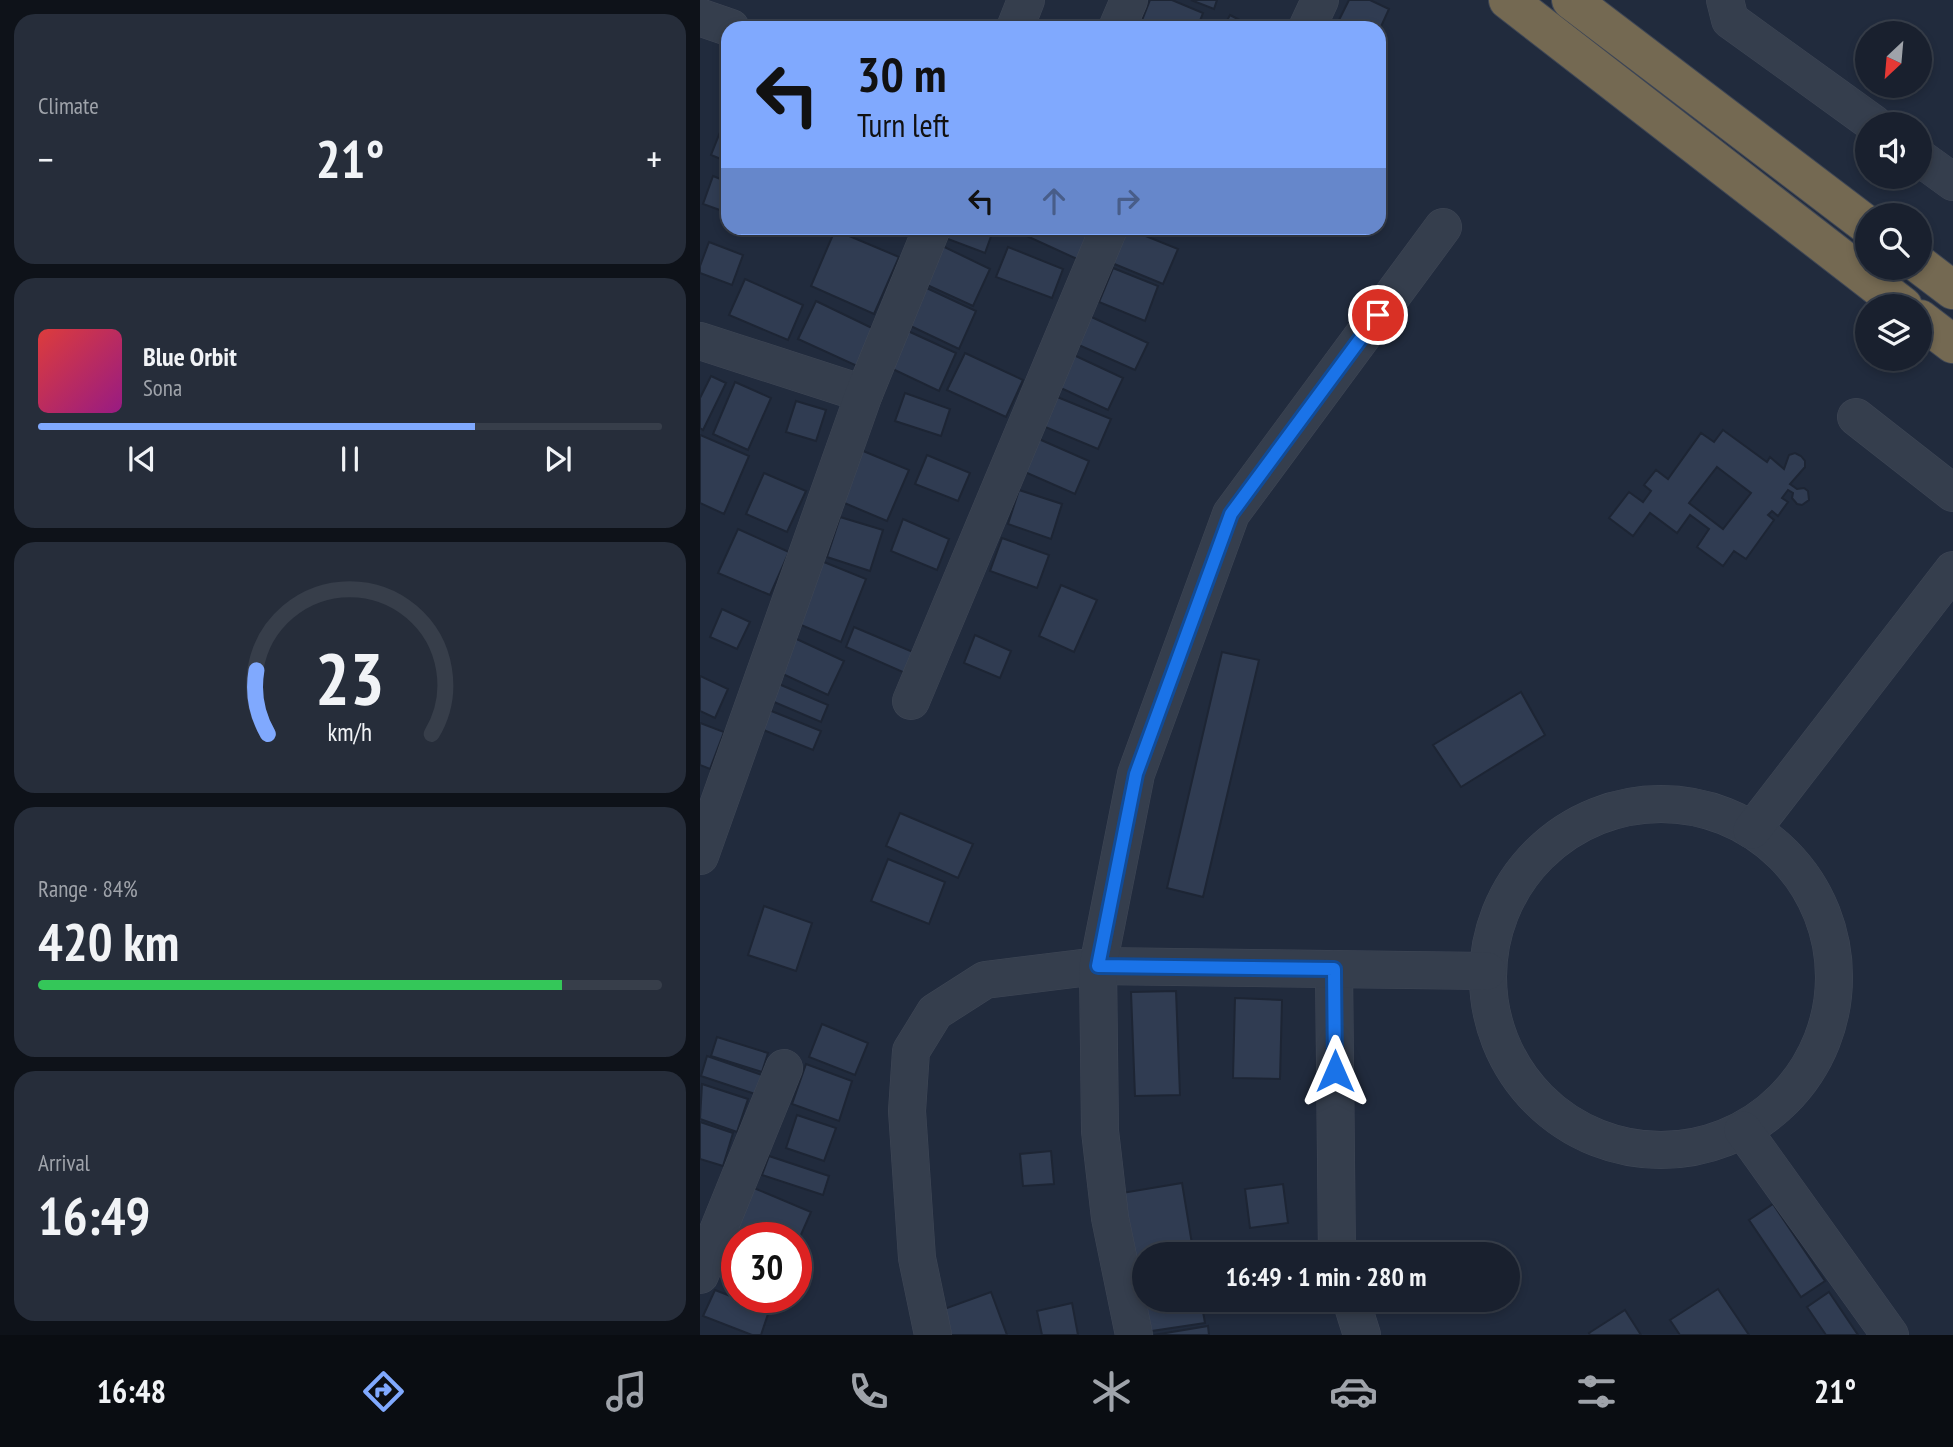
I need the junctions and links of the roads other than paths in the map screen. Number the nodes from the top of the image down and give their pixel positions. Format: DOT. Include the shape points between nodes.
graph roads {
  1 [pos="1026,0"];
  2 [pos="1129,0"];
  3 [pos="1320,0"];
  4 [pos="1508,0"];
  5 [pos="1571,0"];
  6 [pos="1725,0"];
  7 [pos="1018,21"];
  8 [pos="1120,21"];
  9 [pos="1310,21"];
  10 [pos="1857,112"];
  11 [pos="1932,167"];
  12 [pos="1953,182"];
  13 [pos="1855,216"];
  14 [pos="1443,227"];
  15 [pos="929,235"];
  16 [pos="1107,235"];
  17 [pos="1932,274"];
  18 [pos="1953,290"];
  19 [pos="1888,294"];
  20 [pos="1932,327"];
  21 [pos="700,341"];
  22 [pos="1953,344"];
  23 [pos="864,394"];
  24 [pos="1856,417"];
  25 [pos="1953,493"];
  26 [pos="1953,570"];
  27 [pos="911,701"];
  28 [pos="1752,830"];
  29 [pos="700,856"];
  30 [pos="1098,966"];
  31 [pos="1334,969"];
  32 [pos="1487,971"];
  33 [pos="784,1068"];
  34 [pos="1743,1130"];
  35 [pos="1337,1242"];
  36 [pos="700,1275"];
  37 [pos="1355,1312"];
  38 [pos="933,1335"];
  39 [pos="1134,1335"];
  40 [pos="1362,1335"];
  41 [pos="1890,1335"];
  1 -- 7 [label="street"];
  2 -- 8 [label="street"];
  3 -- 9 [label="street"];
  4 -- 19 [label="highway"];
  5 -- 13 [label="highway"];
  6 -- 10 [label="street" via="1730,20"];
  11 -- 12 [label="street"];
  14 -- 30 [label="street" via="1231,514 1136,774"];
  15 -- 23 [label="street"];
  16 -- 27 [label="street"];
  17 -- 18 [label="highway"];
  20 -- 22 [label="highway"];
  21 -- 23 [label="street"];
  23 -- 29 [label="street"];
  24 -- 25 [label="street"];
  26 -- 28 [label="street"];
  28 -- 32 [label="street" via="1704,809 1679,804 1627,807 1578,824 1536,855 1513,886 1496,920"];
  28 -- 34 [label="street" via="1792,863 1814,895 1828,931 1835,983 1832,1009 1815,1058 1785,1099"];
  30 -- 31 [label="street"];
  30 -- 38 [label="street" via="985,980 935,1012 911,1051 907,1111 917,1258"];
  30 -- 39 [label="street" via="1100,1130 1110,1218"];
  31 -- 32 [label="street"];
  31 -- 35 [label="street"];
  32 -- 34 [label="street" via="1493,1023 1514,1070 1548,1109 1569,1124 1593,1136 1643,1149 1669,1150 1695,1147"];
  33 -- 36 [label="street"];
  34 -- 41 [label="street"];
  37 -- 40 [label="street"];
}
